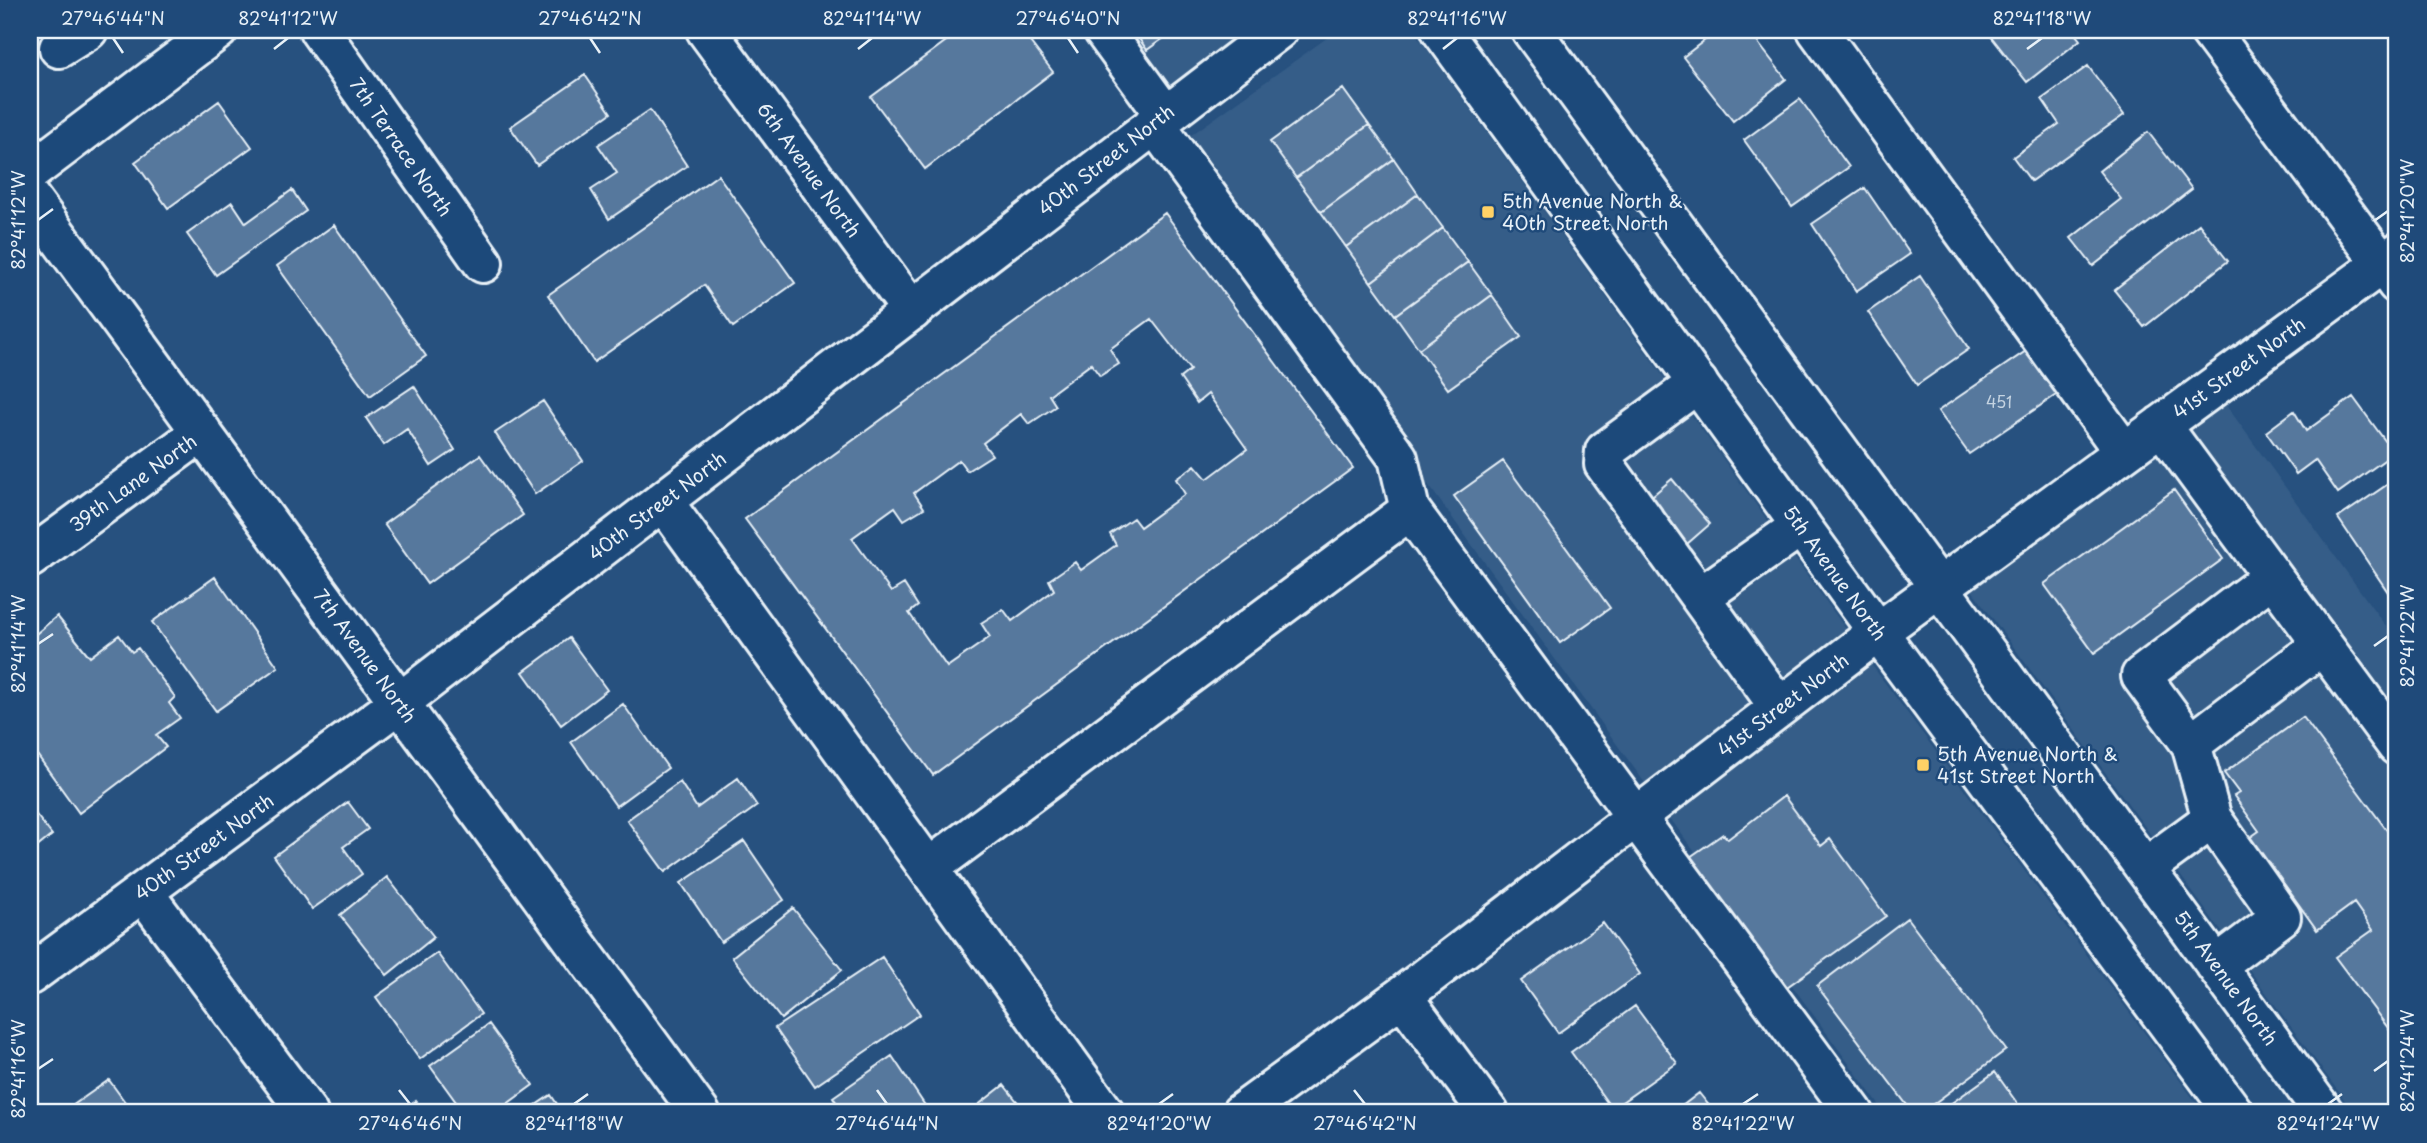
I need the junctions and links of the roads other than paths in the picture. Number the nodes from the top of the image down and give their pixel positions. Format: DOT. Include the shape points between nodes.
graph roads {
  1 [pos="218,30"];
  2 [pos="319,30"];
  3 [pos="706,30"];
  4 [pos="1103,30"];
  5 [pos="1278,30"];
  6 [pos="1441,30"];
  7 [pos="1531,30"];
  8 [pos="1817,30"];
  9 [pos="2209,30"];
  10 [pos="1159,119"];
  11 [pos="30,172"];
  12 [pos="30,198"];
  13 [pos="483,263"];
  14 [pos="2392,267"];
  15 [pos="912,311"];
  16 [pos="1698,383"];
  17 [pos="2161,425"];
  18 [pos="202,432"];
  19 [pos="2124,452"];
  20 [pos="663,501"];
  21 [pos="1410,510"];
  22 [pos="1801,526"];
  23 [pos="30,558"];
  24 [pos="2272,577"];
  25 [pos="1940,587"];
  26 [pos="1700,597"];
  27 [pos="1878,632"];
  28 [pos="2322,645"];
  29 [pos="399,703"];
  30 [pos="1779,707"];
  31 [pos="2191,744"];
  32 [pos="2397,746"];
  33 [pos="1636,817"];
  34 [pos="2212,819"];
  35 [pos="929,868"];
  36 [pos="2145,868"];
  37 [pos="143,892"];
  38 [pos="2217,965"];
  39 [pos="30,975"];
  40 [pos="1402,996"];
  41 [pos="308,1113"];
  42 [pos="700,1113"];
  43 [pos="1105,1113"];
  44 [pos="1241,1113"];
  45 [pos="1489,1113"];
  46 [pos="1854,1113"];
  47 [pos="2234,1113"];
  48 [pos="2324,1113"];
  1 -- 11 [label="street"];
  2 -- 13 [label="street, 7th Terrace North"];
  3 -- 15 [label="street, 6th Avenue North"];
  4 -- 10 [label="street"];
  5 -- 10 [label="street, 40th Street North"];
  6 -- 16 [label="street, 5th Avenue North"];
  7 -- 25 [label="street, 5th Avenue North"];
  8 -- 19 [label="street"];
  9 -- 14 [label="street"];
  10 -- 15 [label="street, 40th Street North"];
  10 -- 21 [label="street" via="1398,458"];
  12 -- 18 [label="street, 7th Avenue North"];
  14 -- 17 [label="street, 41st Street North"];
  15 -- 20 [label="street, 40th Street North"];
  16 -- 22 [label="street, 5th Avenue North"];
  16 -- 26 [label="street" via="1605,451 1604,464"];
  17 -- 19 [label="street, 41st Street North"];
  17 -- 24 [label="street"];
  18 -- 23 [label="street, 39th Lane North"];
  18 -- 29 [label="street, 7th Avenue North"];
  19 -- 25 [label="street, 41st Street North"];
  20 -- 29 [label="street, 40th Street North"];
  20 -- 35 [label="street"];
  21 -- 33 [label="street"];
  21 -- 35 [label="street"];
  22 -- 26 [label="street"];
  22 -- 27 [label="street, 5th Avenue North"];
  24 -- 28 [label="street"];
  24 -- 31 [label="street" via="2141,676"];
  25 -- 27 [label="street, 41st Street North"];
  25 -- 36 [label="street, 5th Avenue North"];
  26 -- 30 [label="street"];
  27 -- 30 [label="street, 41st Street North"];
  27 -- 47 [label="street, 5th Avenue North"];
  28 -- 31 [label="street"];
  28 -- 32 [label="street"];
  29 -- 37 [label="street, 40th Street North"];
  29 -- 42 [label="street, 7th Avenue North"];
  30 -- 33 [label="street, 41st Street North"];
  31 -- 34 [label="street"];
  33 -- 40 [label="street, 41st Street North"];
  33 -- 46 [label="street"];
  34 -- 36 [label="street"];
  34 -- 38 [label="street" via="2281,917"];
  35 -- 43 [label="street"];
  36 -- 38 [label="street, 5th Avenue North"];
  37 -- 39 [label="street, 40th Street North"];
  37 -- 41 [label="street"];
  38 -- 48 [label="street, 5th Avenue North"];
  40 -- 44 [label="street, 41st Street North"];
  40 -- 45 [label="street"];
}
